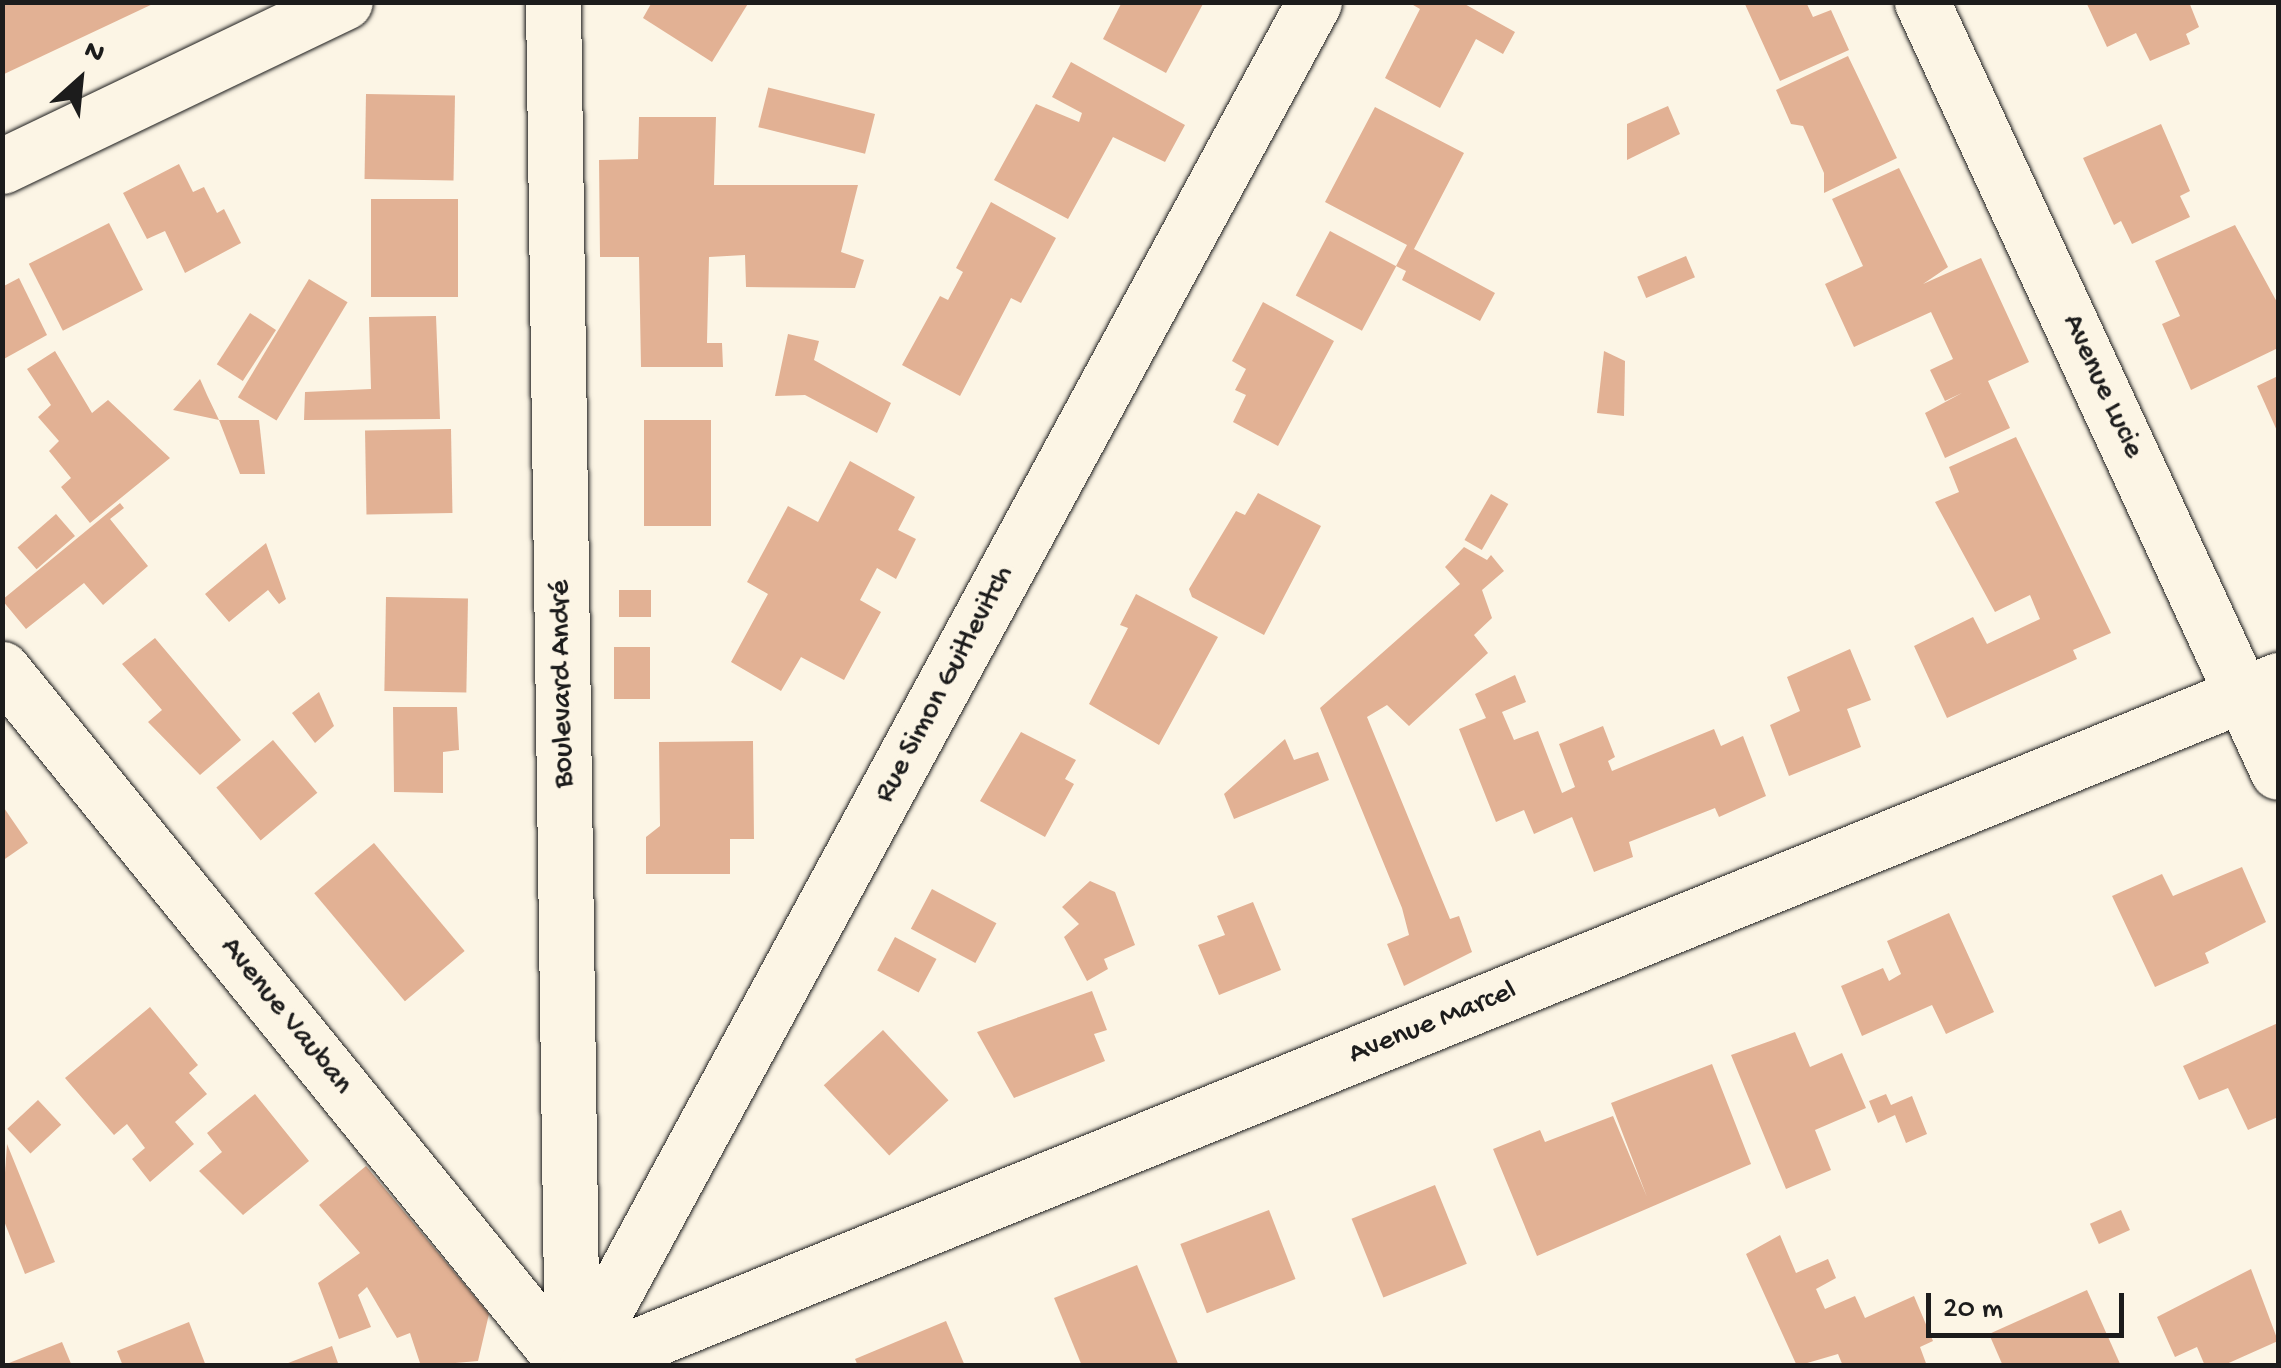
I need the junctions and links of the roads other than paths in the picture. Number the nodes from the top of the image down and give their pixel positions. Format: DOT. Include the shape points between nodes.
graph roads {
  1 [pos="345,2"];
  2 [pos="553,2"];
  3 [pos="1314,2"];
  4 [pos="1922,2"];
  5 [pos="2,166"];
  6 [pos="2,670"];
  7 [pos="2261,687"];
  8 [pos="2278,772"];
  9 [pos="572,1366"];
  10 [pos="587,1366"];
  1 -- 5 [label="street"];
  2 -- 9 [label="street, Boulevard André"];
  3 -- 9 [label="street, Rue Simon Guitlevitch"];
  4 -- 7 [label="street, Avenue Lucie"];
  6 -- 9 [label="street, Avenue Vauban"];
  7 -- 8 [label="street, Avenue Lucie"];
  7 -- 10 [label="street, Avenue Marcel"];
}
